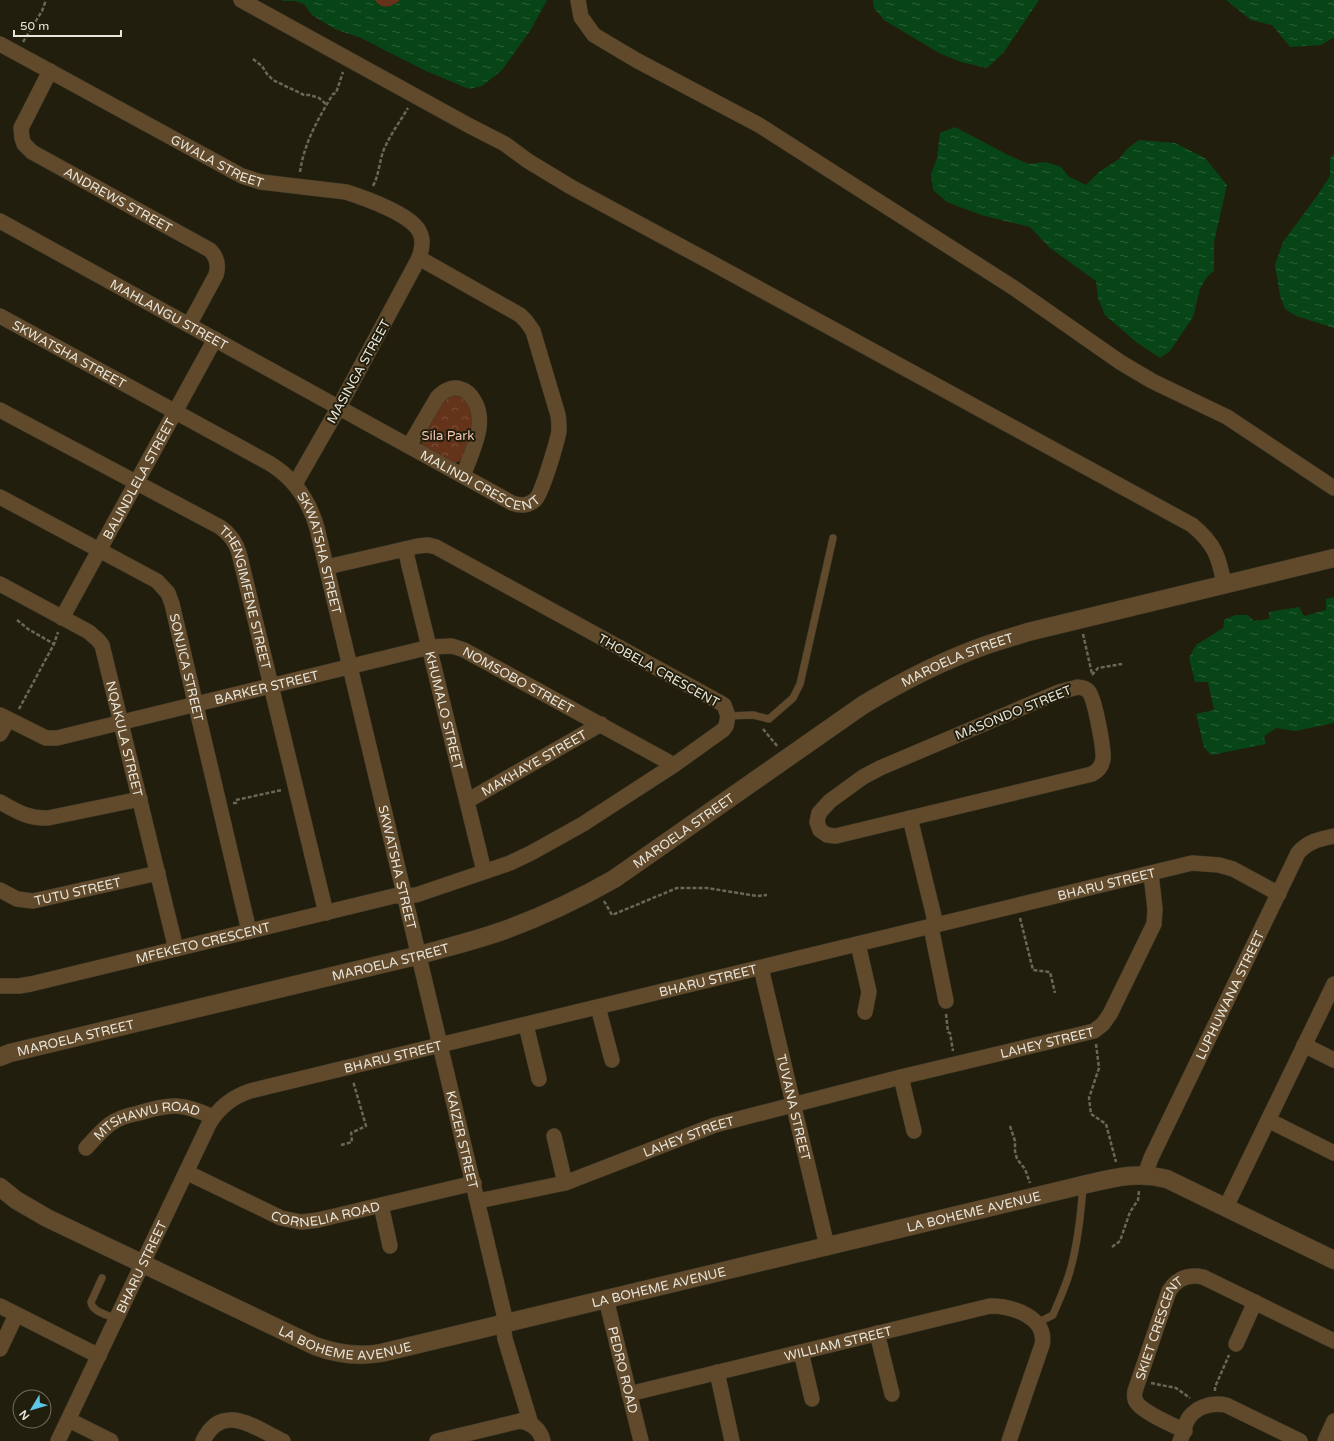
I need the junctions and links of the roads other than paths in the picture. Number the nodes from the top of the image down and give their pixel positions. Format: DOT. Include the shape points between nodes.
graph roads {
  1 [pos="241,0"];
  2 [pos="578,0"];
  3 [pos="0,44"];
  4 [pos="50,72"];
  5 [pos="0,221"];
  6 [pos="419,258"];
  7 [pos="0,316"];
  8 [pos="189,325"];
  9 [pos="215,339"];
  10 [pos="339,407"];
  11 [pos="0,410"];
  12 [pos="175,411"];
  13 [pos="409,446"];
  14 [pos="463,476"];
  15 [pos="136,483"];
  16 [pos="295,484"];
  17 [pos="1334,488"];
  18 [pos="0,498"];
  19 [pos="833,538"];
  20 [pos="405,549"];
  21 [pos="99,551"];
  22 [pos="1334,558"];
  23 [pos="327,567"];
  24 [pos="0,584"];
  25 [pos="1224,584"];
  26 [pos="62,618"];
  27 [pos="430,647"];
  28 [pos="350,667"];
  29 [pos="271,686"];
  30 [pos="196,704"];
  31 [pos="728,716"];
  32 [pos="7,719"];
  33 [pos="121,723"];
  34 [pos="600,724"];
  35 [pos="0,734"];
  36 [pos="674,765"];
  37 [pos="140,799"];
  38 [pos="467,801"];
  39 [pos="0,802"];
  40 [pos="910,818"];
  41 [pos="1334,836"];
  42 [pos="484,871"];
  43 [pos="158,873"];
  44 [pos="1151,874"];
  45 [pos="0,890"];
  46 [pos="1279,894"];
  47 [pos="405,895"];
  48 [pos="326,913"];
  49 [pos="933,926"];
  50 [pos="249,931"];
  51 [pos="858,944"];
  52 [pos="176,949"];
  53 [pos="420,955"];
  54 [pos="761,968"];
  55 [pos="1334,984"];
  56 [pos="0,986"];
  57 [pos="946,1001"];
  58 [pos="598,1007"];
  59 [pos="864,1012"];
  60 [pos="526,1025"];
  61 [pos="441,1045"];
  62 [pos="1304,1045"];
  63 [pos="3,1054"];
  64 [pos="612,1060"];
  65 [pos="1334,1060"];
  66 [pos="901,1077"];
  67 [pos="539,1079"];
  68 [pos="793,1105"];
  69 [pos="213,1117"];
  70 [pos="1268,1120"];
  71 [pos="914,1131"];
  72 [pos="554,1136"];
  73 [pos="86,1148"];
  74 [pos="1334,1153"];
  75 [pos="186,1172"];
  76 [pos="1143,1174"];
  77 [pos="565,1182"];
  78 [pos="474,1183"];
  79 [pos="1083,1185"];
  80 [pos="0,1186"];
  81 [pos="478,1201"];
  82 [pos="381,1205"];
  83 [pos="1226,1207"];
  84 [pos="390,1246"];
  85 [pos="827,1246"];
  86 [pos="1334,1260"];
  87 [pos="143,1264"];
  88 [pos="102,1278"];
  89 [pos="606,1299"];
  90 [pos="1255,1302"];
  91 [pos="0,1306"];
  92 [pos="16,1315"];
  93 [pos="117,1319"];
  94 [pos="503,1324"];
  95 [pos="1039,1326"];
  96 [pos="877,1333"];
  97 [pos="1334,1340"];
  98 [pos="1236,1344"];
  99 [pos="0,1348"];
  100 [pos="802,1352"];
  101 [pos="99,1356"];
  102 [pos="717,1372"];
  103 [pos="629,1394"];
  104 [pos="892,1394"];
  105 [pos="812,1399"];
  106 [pos="69,1420"];
  107 [pos="1334,1421"];
  108 [pos="531,1424"];
  109 [pos="1182,1436"];
  110 [pos="58,1441"];
  111 [pos="111,1441"];
  112 [pos="203,1441"];
  113 [pos="283,1441"];
  114 [pos="436,1441"];
  115 [pos="543,1441"];
  116 [pos="641,1441"];
  117 [pos="732,1441"];
  118 [pos="1009,1441"];
  119 [pos="1300,1441"];
  120 [pos="1326,1441"];
  1 -- 25 [label="street" via="492,137 571,187 1192,525 1214,549 1220,562"];
  2 -- 17 [label="street" via="581,17 594,34 636,60 759,125 1014,288 1120,362 1152,381 1227,417"];
  3 -- 4 [label="street, GWALA STREET"];
  4 -- 6 [label="street, GWALA STREET" via="242,176 261,182 346,192 396,213 416,226 419,231 423,242"];
  4 -- 8 [label="street, ANDREWS STREET" via="22,123 24,144 32,152 210,250 217,259 218,270"];
  5 -- 8 [label="street, MAHLANGU STREET"];
  6 -- 10 [label="street, MASINGA STREET"];
  6 -- 14 [label="street, MALINDI CRESCENT" via="520,315 526,321 536,336 558,416 559,432 540,494 531,503 517,505"];
  7 -- 12 [label="street, SKWATSHA STREET"];
  8 -- 9 [label="street, MAHLANGU STREET"];
  9 -- 10 [label="street, MAHLANGU STREET"];
  9 -- 12 [label="street, BALINDLELA STREET"];
  10 -- 13 [label="street, MALINDI CRESCENT"];
  10 -- 16 [label="street, MASINGA STREET"];
  11 -- 15 [label="street, THENGIMFENE STREET"];
  12 -- 15 [label="street, BALINDLELA STREET"];
  12 -- 16 [label="street, SKWATSHA STREET" via="269,463"];
  13 -- 14 [label="street, MALINDI CRESCENT"];
  13 -- 14 [label="street" via="436,398 448,390 461,389 476,402 479,424"];
  15 -- 21 [label="street, BALINDLELA STREET"];
  15 -- 29 [label="street, THENGIMFENE STREET" via="220,528 234,540"];
  16 -- 23 [label="street, SKWATSHA STREET" via="314,516"];
  18 -- 21 [label="street, SONJICA STREET"];
  19 -- 31 [label="lane" via="800,684 794,698 769,719 752,715"];
  20 -- 23 [label="street, THOBELA CRESCENT"];
  20 -- 27 [label="street, KHUMALO STREET"];
  20 -- 31 [label="street, THOBELA CRESCENT" via="422,545 436,547 719,702 724,705"];
  21 -- 26 [label="street, BALINDLELA STREET"];
  21 -- 30 [label="street, SONJICA STREET" via="157,581 168,593"];
  22 -- 25 [label="street, MAROELA STREET"];
  23 -- 28 [label="street, SKWATSHA STREET"];
  24 -- 26 [label="street, NQAKULA STREET"];
  25 -- 53 [label="street, MAROELA STREET" via="1028,632 982,646 941,663 895,685 863,705 631,868 596,889 539,917 505,930"];
  26 -- 33 [label="street, NQAKULA STREET" via="89,632 102,645"];
  27 -- 28 [label="street, NOMSOBO STREET"];
  27 -- 34 [label="street, NOMSOBO STREET" via="459,647"];
  27 -- 38 [label="street, KHUMALO STREET"];
  28 -- 29 [label="street, BARKER STREET"];
  28 -- 47 [label="street, SKWATSHA STREET"];
  29 -- 30 [label="street, BARKER STREET"];
  29 -- 48 [label="street, THENGIMFENE STREET"];
  30 -- 33 [label="street, BARKER STREET"];
  30 -- 50 [label="street, SONJICA STREET"];
  31 -- 36 [label="street, THOBELA CRESCENT" via="723,730"];
  32 -- 33 [label="street, BARKER STREET" via="46,738 57,738"];
  32 -- 35 [label="street"];
  33 -- 37 [label="street, NQAKULA STREET"];
  34 -- 36 [label="street, NOMSOBO STREET"];
  34 -- 38 [label="street, MAKHAYE STREET"];
  36 -- 42 [label="street, THOBELA CRESCENT" via="550,842 510,862"];
  37 -- 39 [label="street" via="48,818 24,815"];
  37 -- 43 [label="street, NQAKULA STREET"];
  38 -- 42 [label="street, KHUMALO STREET"];
  40 -- 40 [label="street, MASONDO STREET" via="836,836 822,833 817,822 819,813 826,805 871,772 1059,692 1078,687 1085,688 1090,693 1103,760 1096,772"];
  40 -- 49 [label="street"];
  41 -- 46 [label="street, LUPHUWANA STREET" via="1312,841 1298,853"];
  42 -- 47 [label="street, THOBELA CRESCENT" via="416,895"];
  43 -- 45 [label="street, TUTU STREET" via="33,901 17,899"];
  43 -- 52 [label="street, NQAKULA STREET"];
  44 -- 46 [label="street, BHARU STREET" via="1192,863 1219,866 1233,869"];
  44 -- 49 [label="street, BHARU STREET"];
  44 -- 66 [label="street, LAHEY STREET" via="1154,924 1103,1024 1094,1031"];
  46 -- 76 [label="street, LUPHUWANA STREET"];
  47 -- 48 [label="street, MFEKETO CRESCENT"];
  47 -- 53 [label="street, SKWATSHA STREET"];
  48 -- 50 [label="street, MFEKETO CRESCENT"];
  49 -- 51 [label="street, BHARU STREET"];
  49 -- 57 [label="street"];
  50 -- 52 [label="street, MFEKETO CRESCENT"];
  51 -- 54 [label="street, BHARU STREET"];
  51 -- 59 [label="street" via="869,992"];
  52 -- 56 [label="street, MFEKETO CRESCENT" via="31,984"];
  53 -- 61 [label="street, KAIZER STREET"];
  53 -- 63 [label="street, MAROELA STREET"];
  54 -- 58 [label="street, BHARU STREET"];
  54 -- 68 [label="street, TUVANA STREET"];
  55 -- 62 [label="street"];
  58 -- 60 [label="street, BHARU STREET"];
  58 -- 64 [label="street"];
  60 -- 61 [label="street, BHARU STREET"];
  60 -- 67 [label="street"];
  61 -- 69 [label="street, BHARU STREET" via="240,1094 223,1105"];
  61 -- 78 [label="street, KAIZER STREET"];
  62 -- 65 [label="street"];
  62 -- 70 [label="street"];
  66 -- 68 [label="street, LAHEY STREET"];
  66 -- 71 [label="street"];
  68 -- 77 [label="street, LAHEY STREET" via="715,1125"];
  68 -- 85 [label="street, TUVANA STREET"];
  69 -- 73 [label="street, MTSHAWU ROAD" via="188,1107 159,1107 112,1123"];
  69 -- 75 [label="street, BHARU STREET"];
  70 -- 74 [label="street"];
  70 -- 83 [label="street"];
  72 -- 77 [label="street"];
  75 -- 82 [label="street, CORNELIA ROAD" via="281,1218 301,1222"];
  75 -- 87 [label="street, BHARU STREET"];
  76 -- 79 [label="street, LA BOHEME AVENUE" via="1119,1176"];
  76 -- 83 [label="street, LA BOHEME AVENUE" via="1167,1179"];
  77 -- 81 [label="street, LAHEY STREET"];
  78 -- 81 [label="street, KAIZER STREET"];
  78 -- 82 [label="street, CORNELIA ROAD"];
  79 -- 85 [label="street, LA BOHEME AVENUE"];
  79 -- 95 [label="lane" via="1080,1222 1070,1273 1053,1315"];
  80 -- 87 [label="street, LA BOHEME AVENUE" via="31,1210"];
  81 -- 94 [label="street, KAIZER STREET" via="504,1314"];
  82 -- 84 [label="street"];
  83 -- 86 [label="street, LA BOHEME AVENUE"];
  85 -- 89 [label="street, LA BOHEME AVENUE"];
  87 -- 93 [label="street, BHARU STREET"];
  87 -- 94 [label="street, LA BOHEME AVENUE" via="315,1346 338,1353 360,1356 381,1354"];
  88 -- 93 [label="lane" via="91,1305"];
  89 -- 94 [label="street, LA BOHEME AVENUE"];
  89 -- 103 [label="street, PEDRO ROAD"];
  90 -- 97 [label="street, SKIET CRESCENT"];
  90 -- 98 [label="street"];
  90 -- 109 [label="street, SKIET CRESCENT" via="1203,1277 1191,1276 1180,1279 1169,1291 1134,1396 1138,1405"];
  91 -- 92 [label="street"];
  92 -- 99 [label="street"];
  92 -- 101 [label="street"];
  93 -- 101 [label="street, BHARU STREET"];
  94 -- 108 [label="street, KAIZER STREET" via="505,1339"];
  95 -- 96 [label="street, WILLIAM STREET" via="1025,1314 1010,1308 990,1306"];
  95 -- 118 [label="street" via="1043,1337 1042,1345"];
  96 -- 100 [label="street, WILLIAM STREET"];
  96 -- 104 [label="street"];
  100 -- 102 [label="street, WILLIAM STREET"];
  100 -- 105 [label="street"];
  101 -- 106 [label="street, BHARU STREET"];
  102 -- 103 [label="street, WILLIAM STREET"];
  102 -- 117 [label="street"];
  103 -- 116 [label="street, PEDRO ROAD"];
  106 -- 110 [label="street, BHARU STREET"];
  106 -- 111 [label="street"];
  107 -- 120 [label="street"];
  108 -- 114 [label="street" via="514,1422"];
  108 -- 115 [label="street, KAIZER STREET"];
  109 -- 119 [label="street" via="1190,1417 1208,1405 1226,1405"];
  112 -- 113 [label="street" via="210,1428 228,1419 242,1421"];
}
